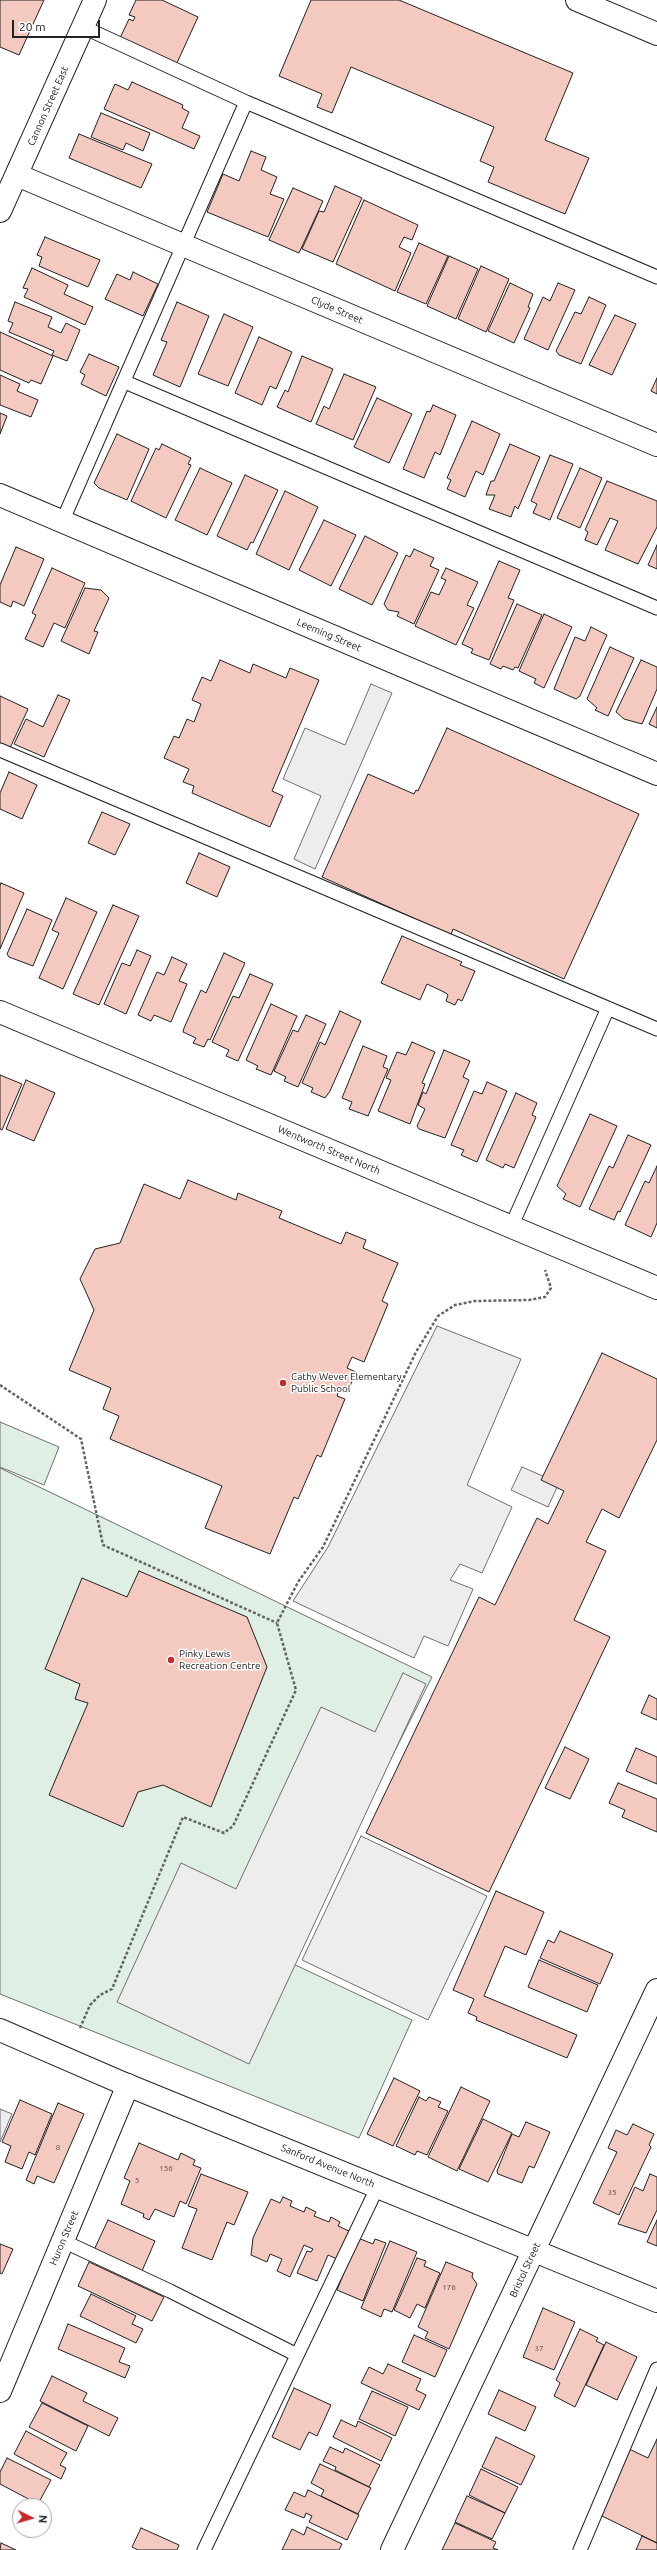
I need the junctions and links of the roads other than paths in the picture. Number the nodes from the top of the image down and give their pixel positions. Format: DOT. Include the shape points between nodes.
graph roads {
  1 [pos="95,0"];
  2 [pos="577,0"];
  3 [pos="83,27"];
  4 [pos="657,34"];
  5 [pos="246,102"];
  6 [pos="16,175"];
  7 [pos="0,211"];
  8 [pos="185,247"];
  9 [pos="657,277"];
  10 [pos="125,382"];
  11 [pos="657,445"];
  12 [pos="0,495"];
  13 [pos="62,522"];
  14 [pos="657,608"];
  15 [pos="0,750"];
  16 [pos="657,774"];
  17 [pos="608,1008"];
  18 [pos="0,1012"];
  19 [pos="657,1029"];
  20 [pos="511,1226"];
  21 [pos="657,1288"];
  22 [pos="657,1990"];
  23 [pos="0,2030"];
  24 [pos="128,2085"];
  25 [pos="378,2186"];
  26 [pos="63,2241"];
  27 [pos="534,2250"];
  28 [pos="657,2301"];
  29 [pos="297,2355"];
  30 [pos="657,2369"];
  31 [pos="0,2391"];
  32 [pos="204,2550"];
  33 [pos="392,2550"];
  34 [pos="580,2550"];
  1 -- 3 [label="street, Cannon Street East"];
  2 -- 4 [label="street"];
  3 -- 5 [label="lane"];
  3 -- 6 [label="street, Cannon Street East"];
  5 -- 8 [label="lane"];
  5 -- 9 [label="lane"];
  6 -- 7 [label="street, Cannon Street East"];
  6 -- 8 [label="street, Clyde Street"];
  8 -- 10 [label="lane"];
  8 -- 11 [label="street, Clyde Street"];
  10 -- 13 [label="lane"];
  10 -- 14 [label="lane"];
  12 -- 13 [label="street, Leeming Street"];
  13 -- 16 [label="street, Leeming Street"];
  15 -- 17 [label="lane"];
  17 -- 19 [label="lane"];
  17 -- 20 [label="lane"];
  18 -- 20 [label="street, Wentworth Street North"];
  20 -- 21 [label="street, Wentworth Street North"];
  22 -- 27 [label="street, Bristol Street"];
  23 -- 24 [label="street, Sanford Avenue North"];
  24 -- 25 [label="street, Sanford Avenue North"];
  24 -- 26 [label="street, Huron Street"];
  25 -- 27 [label="street, Sanford Avenue North"];
  25 -- 29 [label="lane"];
  26 -- 29 [label="lane"];
  26 -- 31 [label="street, Huron Street"];
  27 -- 28 [label="street, Sanford Avenue North"];
  27 -- 33 [label="street, Bristol Street"];
  29 -- 32 [label="lane"];
  30 -- 34 [label="lane"];
}
